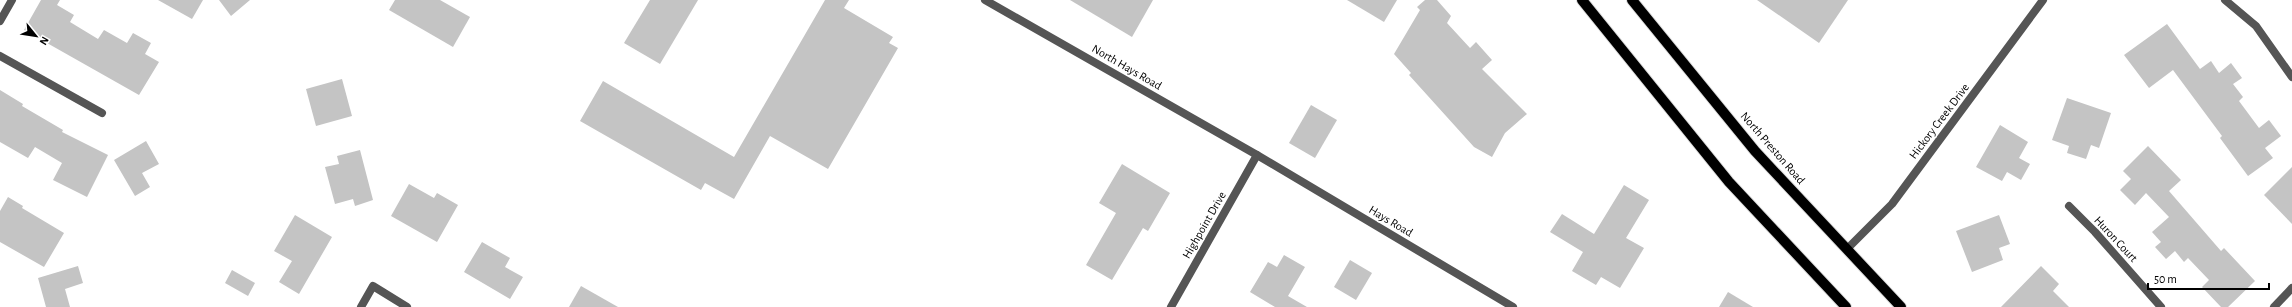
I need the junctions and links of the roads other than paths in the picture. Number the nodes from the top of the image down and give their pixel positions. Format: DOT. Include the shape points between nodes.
graph roads {
  1 [pos="12,0"];
  2 [pos="985,0"];
  3 [pos="1582,0"];
  4 [pos="1632,0"];
  5 [pos="2043,0"];
  6 [pos="2225,0"];
  7 [pos="0,21"];
  8 [pos="0,56"];
  9 [pos="2292,77"];
  10 [pos="102,113"];
  11 [pos="1257,155"];
  12 [pos="2068,206"];
  13 [pos="1847,249"];
  14 [pos="2292,288"];
  15 [pos="361,307"];
  16 [pos="407,307"];
  17 [pos="1171,307"];
  18 [pos="1513,307"];
  19 [pos="1846,307"];
  20 [pos="1901,307"];
  21 [pos="2161,307"];
  22 [pos="2274,307"];
  1 -- 7 [label="street"];
  2 -- 11 [label="street, North Hays Road"];
  3 -- 19 [label="main road" via="1729,182"];
  4 -- 13 [label="main road, North Preston Road" via="1755,151"];
  5 -- 13 [label="street, Hickory Creek Drive" via="1892,204"];
  6 -- 9 [label="street" via="2256,26"];
  8 -- 10 [label="street"];
  11 -- 17 [label="street, Highpoint Drive"];
  11 -- 18 [label="street, Hays Road"];
  12 -- 21 [label="street, Huron Court"];
  13 -- 20 [label="main road, North Preston Road"];
  14 -- 22 [label="street"];
  15 -- 16 [label="street" via="373,286"];
}
